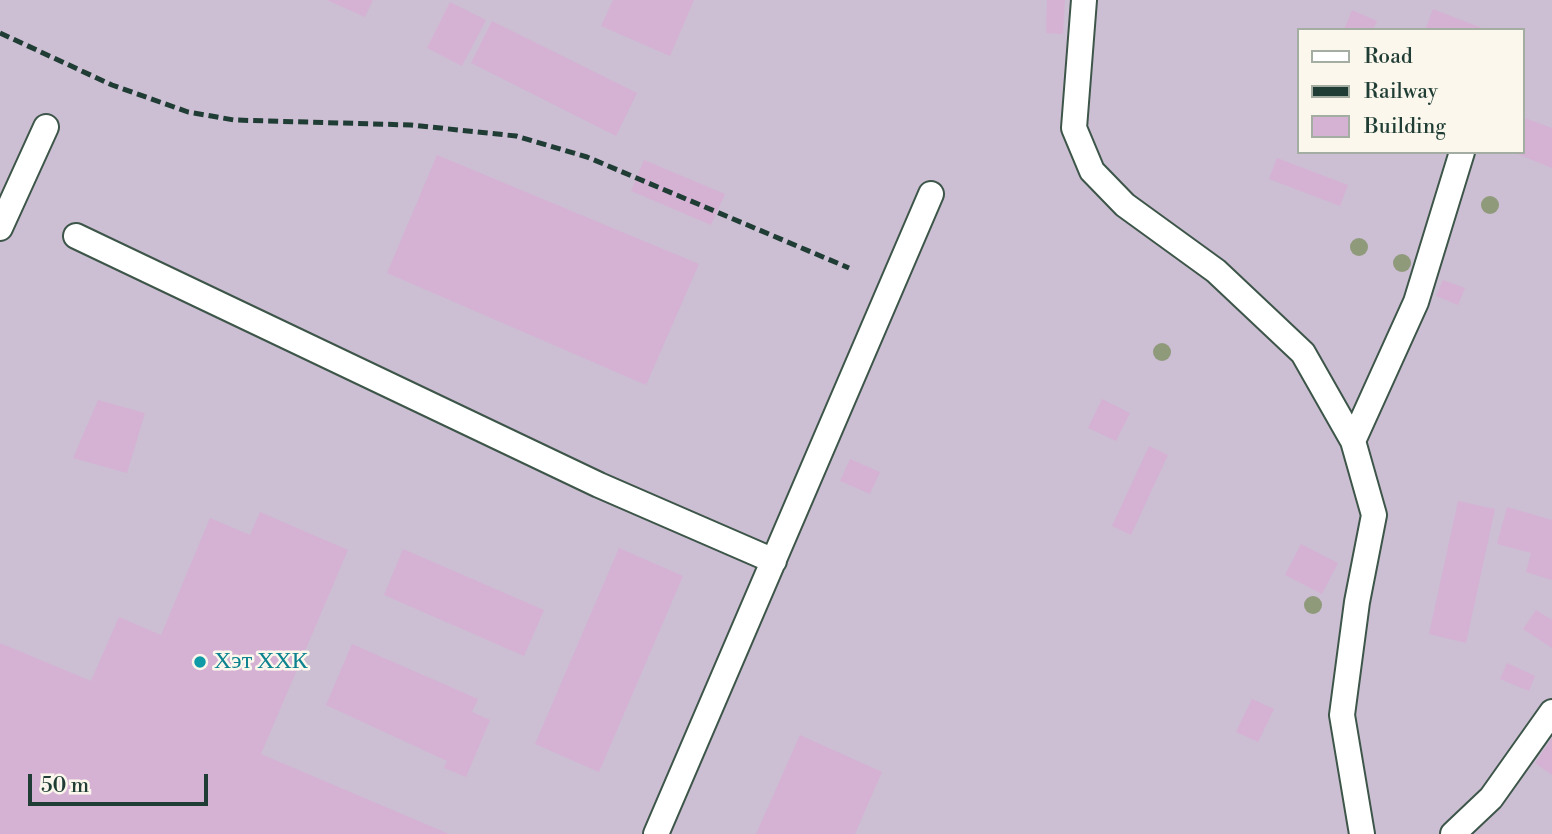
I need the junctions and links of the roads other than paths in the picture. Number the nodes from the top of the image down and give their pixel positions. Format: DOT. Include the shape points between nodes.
graph roads {
  1 [pos="1084,0"];
  2 [pos="46,127"];
  3 [pos="1461,154"];
  4 [pos="931,194"];
  5 [pos="0,228"];
  6 [pos="76,236"];
  7 [pos="1353,440"];
  8 [pos="774,561"];
  9 [pos="1552,712"];
  10 [pos="656,834"];
  11 [pos="1362,834"];
  12 [pos="1453,834"];
  1 -- 7 [label="street" via="1074,128 1092,171 1125,205 1216,271 1303,353"];
  2 -- 5 [label="street"];
  3 -- 7 [label="street" via="1416,303"];
  4 -- 8 [label="street"];
  6 -- 8 [label="street" via="600,485"];
  7 -- 11 [label="street" via="1374,515 1342,715"];
  8 -- 10 [label="street"];
  9 -- 12 [label="street" via="1491,798"];
}
